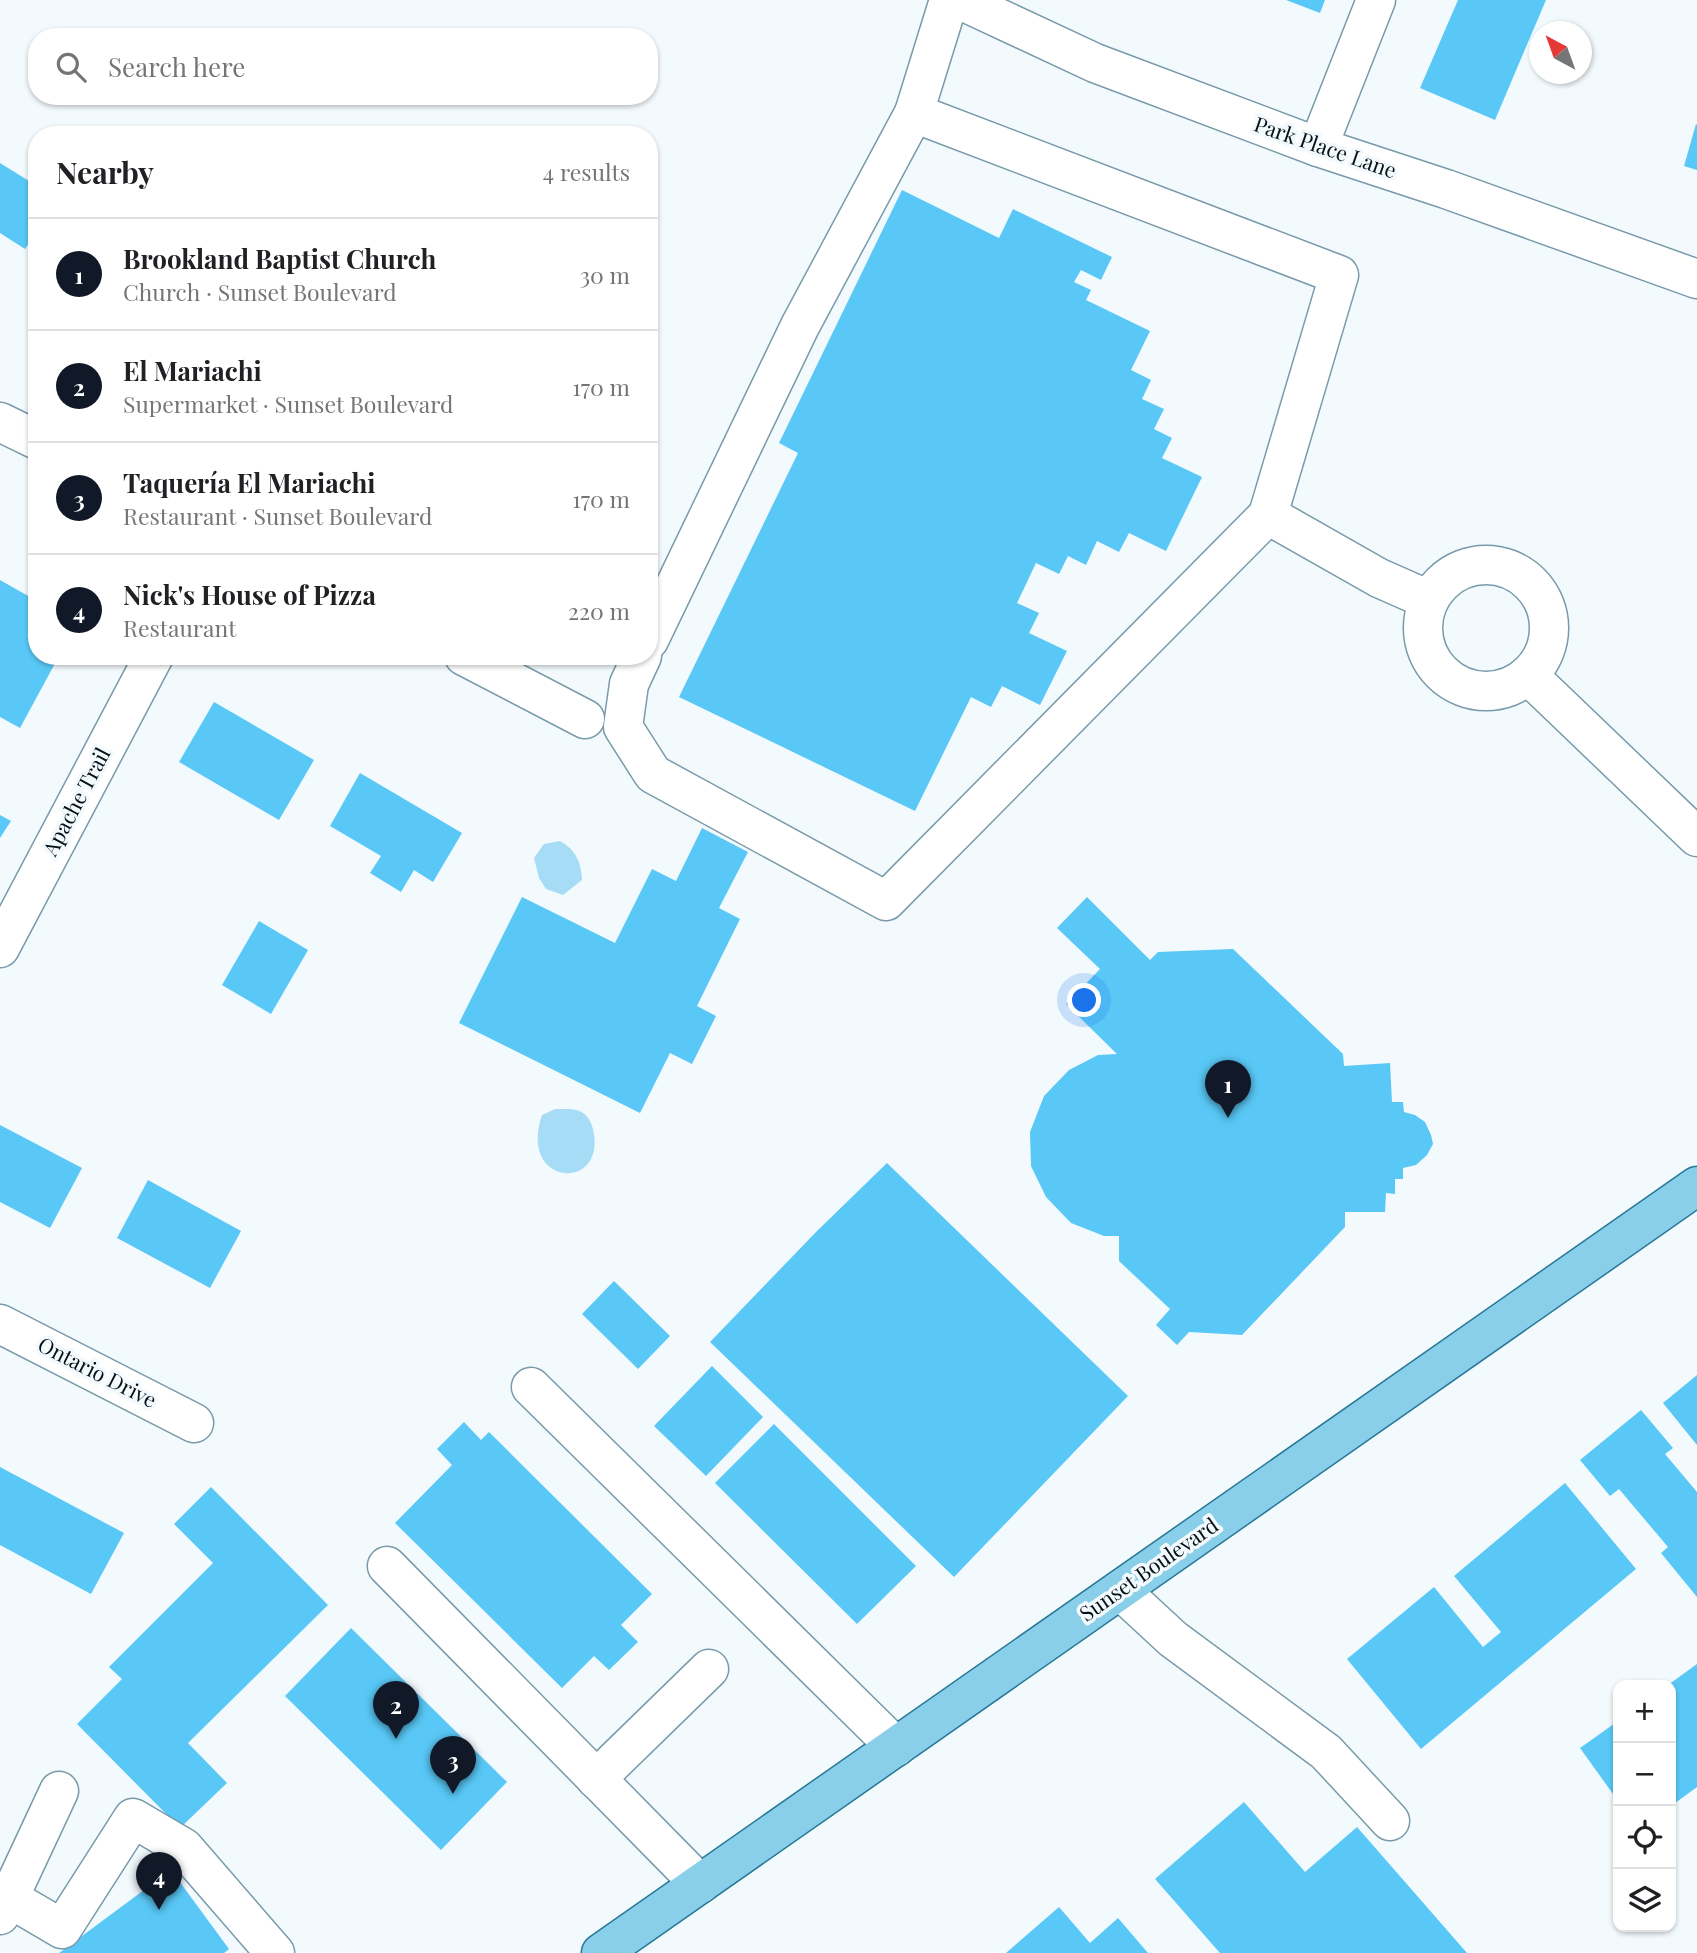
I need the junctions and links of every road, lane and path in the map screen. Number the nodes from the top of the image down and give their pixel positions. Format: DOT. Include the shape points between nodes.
graph roads {
  1 [pos="948,0"];
  2 [pos="960,0"];
  3 [pos="1376,0"];
  4 [pos="914,113"];
  5 [pos="1318,147"];
  6 [pos="1697,279"];
  7 [pos="0,422"];
  8 [pos="28,436"];
  9 [pos="1268,515"];
  10 [pos="1429,600"];
  11 [pos="658,621"];
  12 [pos="149,665"];
  13 [pos="481,665"];
  14 [pos="638,665"];
  15 [pos="1528,675"];
  16 [pos="585,719"];
  17 [pos="1697,837"];
  18 [pos="0,948"];
  19 [pos="1697,1186"];
  20 [pos="0,1324"];
  21 [pos="531,1387"];
  22 [pos="194,1423"];
  23 [pos="387,1566"];
  24 [pos="1120,1590"];
  25 [pos="709,1669"];
  26 [pos="896,1747"];
  27 [pos="596,1779"];
  28 [pos="60,1791"];
  29 [pos="1390,1821"];
  30 [pos="700,1884"];
  31 [pos="5,1907"];
  32 [pos="275,1953"];
  33 [pos="601,1953"];
  1 -- 4 [label="street"];
  2 -- 5 [label="street, Park Place Lane" via="1095,63"];
  3 -- 5 [label="street"];
  4 -- 9 [label="street" via="1339,275"];
  4 -- 11 [label="street" via="800,326"];
  5 -- 6 [label="street, Park Place Lane"];
  7 -- 8 [label="street"];
  9 -- 10 [label="street" via="1379,578"];
  9 -- 14 [label="street" via="886,901 653,774 623,727 629,684"];
  10 -- 15 [label="street" via="1422,620 1424,642 1432,663 1447,679 1488,692 1510,687"];
  10 -- 15 [label="street" via="1442,582 1461,570 1500,566 1518,574 1544,603 1548,622 1548,642"];
  12 -- 18 [label="street, Apache Trail"];
  13 -- 16 [label="street"];
  15 -- 17 [label="street"];
  19 -- 24 [label="main road, Sunset Boulevard"];
  20 -- 22 [label="street, Ontario Drive"];
  21 -- 26 [label="street"];
  23 -- 27 [label="street"];
  24 -- 26 [label="main road, Sunset Boulevard"];
  24 -- 29 [label="street" via="1173,1639 1326,1752"];
  25 -- 27 [label="street"];
  26 -- 30 [label="main road, Sunset Boulevard"];
  27 -- 30 [label="street"];
  28 -- 31 [label="street"];
  30 -- 33 [label="main road, Sunset Boulevard"];
  31 -- 32 [label="street" via="62,1929 133,1818 184,1848"];
}
